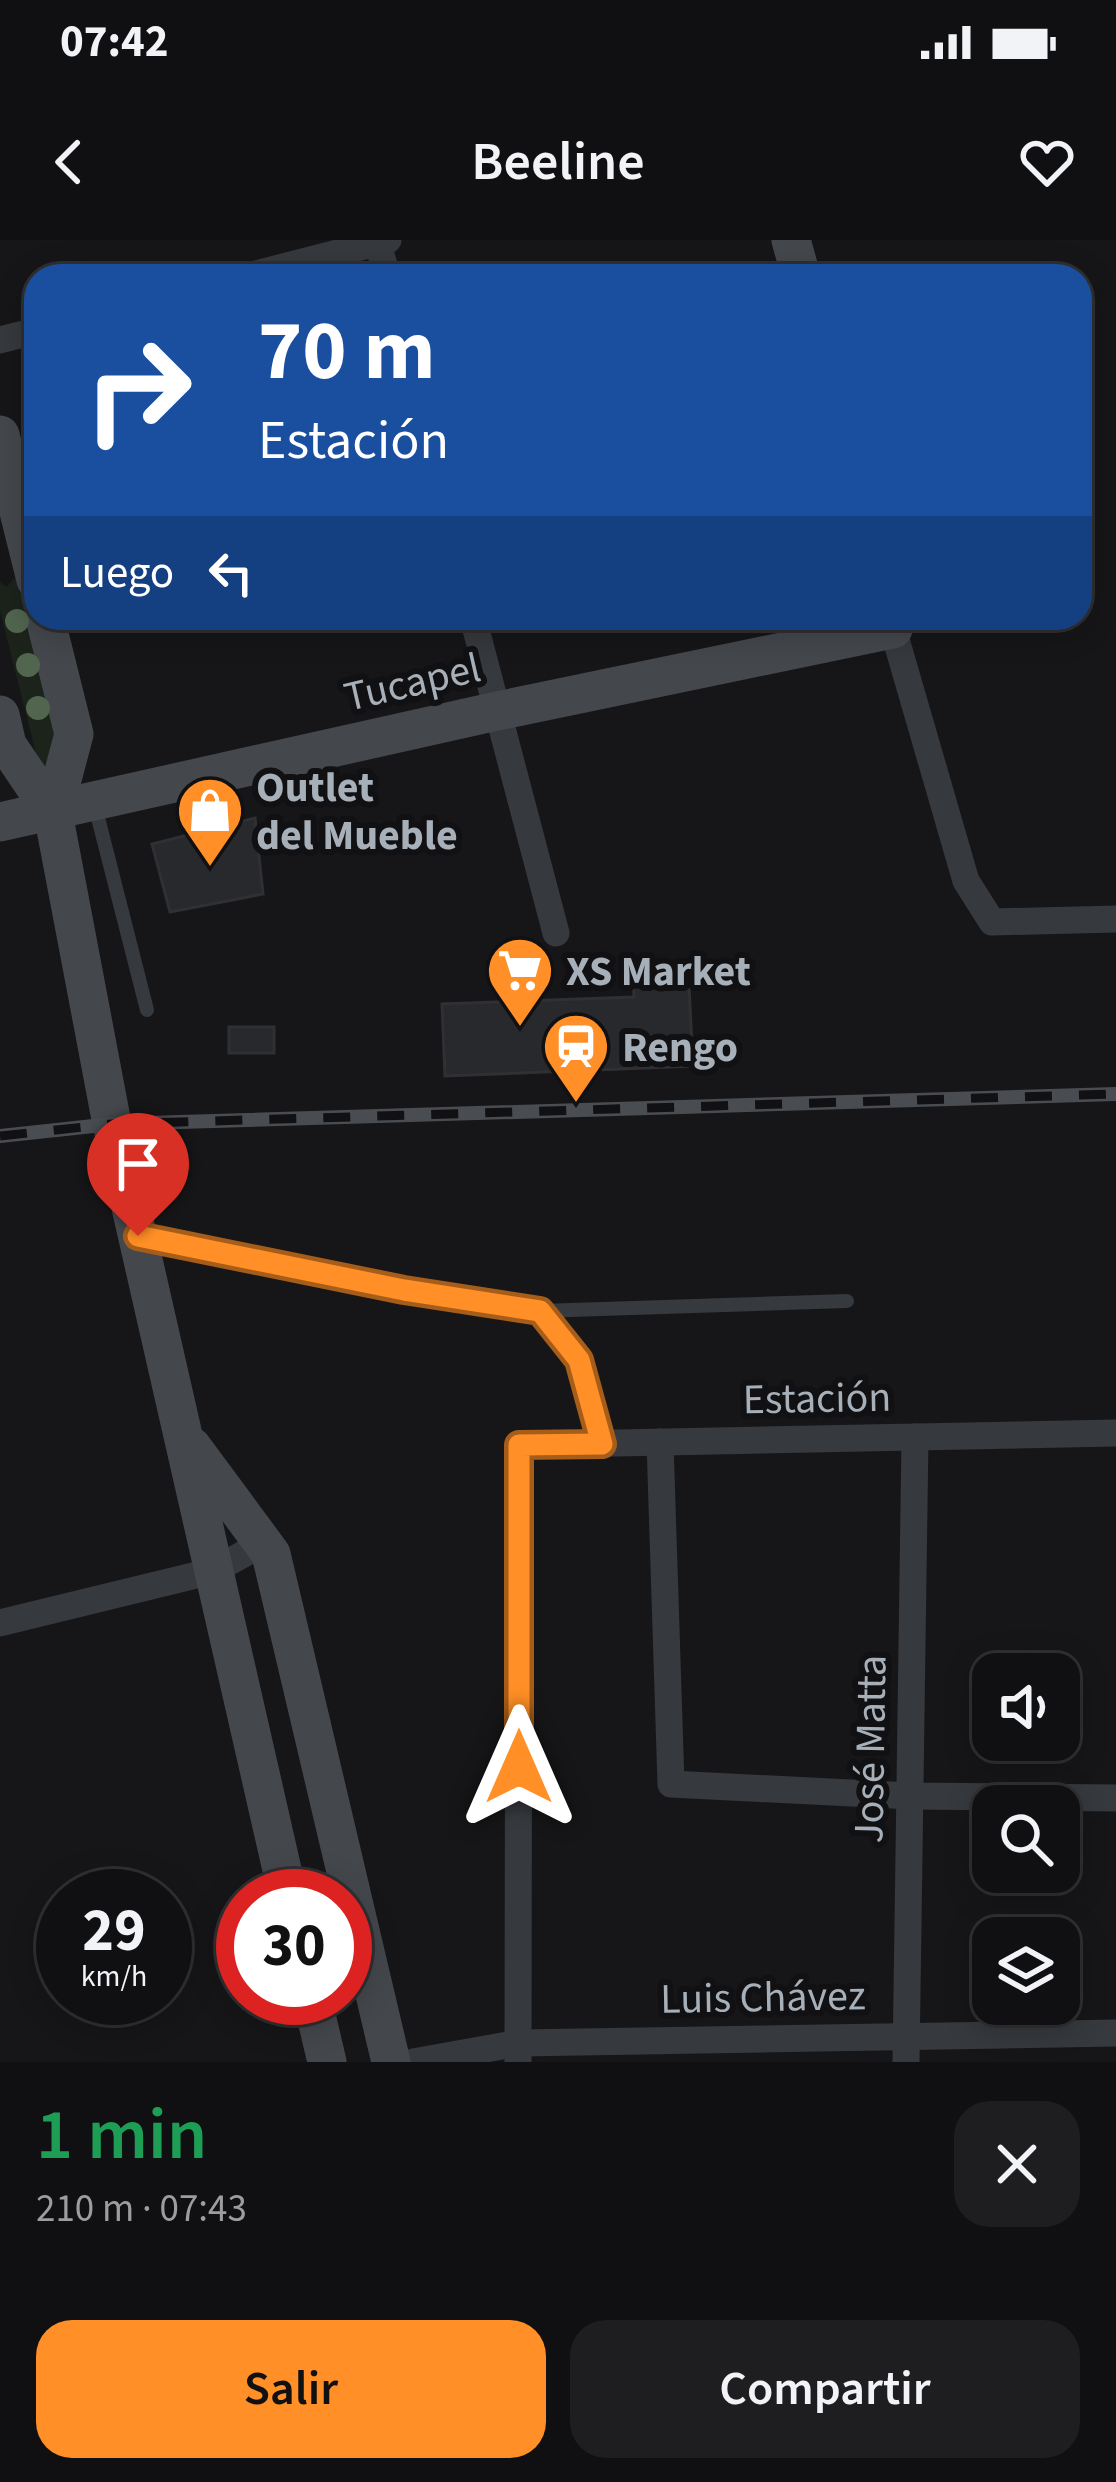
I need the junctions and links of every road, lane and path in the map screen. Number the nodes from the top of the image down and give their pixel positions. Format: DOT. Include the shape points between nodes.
graph roads {
  1 [pos="381,241"];
  2 [pos="294,264"];
  3 [pos="0,435"];
  4 [pos="24,532"];
  5 [pos="48,630"];
  6 [pos="476,630"];
  7 [pos="860,630"];
  8 [pos="894,630"];
  9 [pos="496,711"];
  10 [pos="0,715"];
  11 [pos="94,801"];
  12 [pos="53,813"];
  13 [pos="0,822"];
  14 [pos="1116,919"];
  15 [pos="556,933"];
  16 [pos="147,1010"];
  17 [pos="138,1236"];
  18 [pos="847,1300"];
  19 [pos="540,1311"];
  20 [pos="1116,1433"];
  21 [pos="915,1437"];
  22 [pos="185,1438"];
  23 [pos="660,1442"];
  24 [pos="602,1444"];
  25 [pos="263,1543"];
  26 [pos="213,1570"];
  27 [pos="0,1623"];
  28 [pos="911,1796"];
  29 [pos="1116,1798"];
  30 [pos="282,1869"];
  31 [pos="318,2025"];
  32 [pos="1116,2033"];
  33 [pos="906,2048"];
  34 [pos="519,2052"];
  35 [pos="327,2062"];
  36 [pos="391,2062"];
  37 [pos="413,2062"];
  1 -- 2 [label="street"];
  3 -- 4 [label="main road"];
  5 -- 12 [label="main road" via="74,734"];
  6 -- 9 [label="street"];
  7 -- 9 [label="main road, Tucapel"];
  8 -- 14 [label="street" via="966,880 992,922"];
  9 -- 11 [label="main road, Tucapel"];
  9 -- 15 [label="street"];
  10 -- 12 [label="main road" via="7,745"];
  11 -- 12 [label="main road, Tucapel"];
  11 -- 16 [label="lane"];
  12 -- 13 [label="main road, Tucapel"];
  12 -- 17 [label="main road"];
  17 -- 19 [label="lane"];
  17 -- 22 [label="main road"];
  18 -- 19 [label="lane"];
  19 -- 24 [label="lane" via="579,1360"];
  20 -- 21 [label="street, Estación"];
  21 -- 23 [label="street, Estación"];
  21 -- 28 [label="street, José Matta"];
  22 -- 25 [label="main road"];
  22 -- 26 [label="main road"];
  23 -- 24 [label="street, Estación"];
  23 -- 28 [label="street" via="671,1784"];
  24 -- 34 [label="street, Estación" via="519,1445"];
  25 -- 26 [label="street"];
  25 -- 36 [label="main road"];
  26 -- 27 [label="street"];
  26 -- 30 [label="main road"];
  28 -- 29 [label="street"];
  28 -- 33 [label="street, José Matta"];
  31 -- 35 [label="main road"];
  32 -- 33 [label="street, Luis Chávez"];
  33 -- 34 [label="street, Luis Chávez"];
  34 -- 37 [label="street, Luis Chávez"];
}
